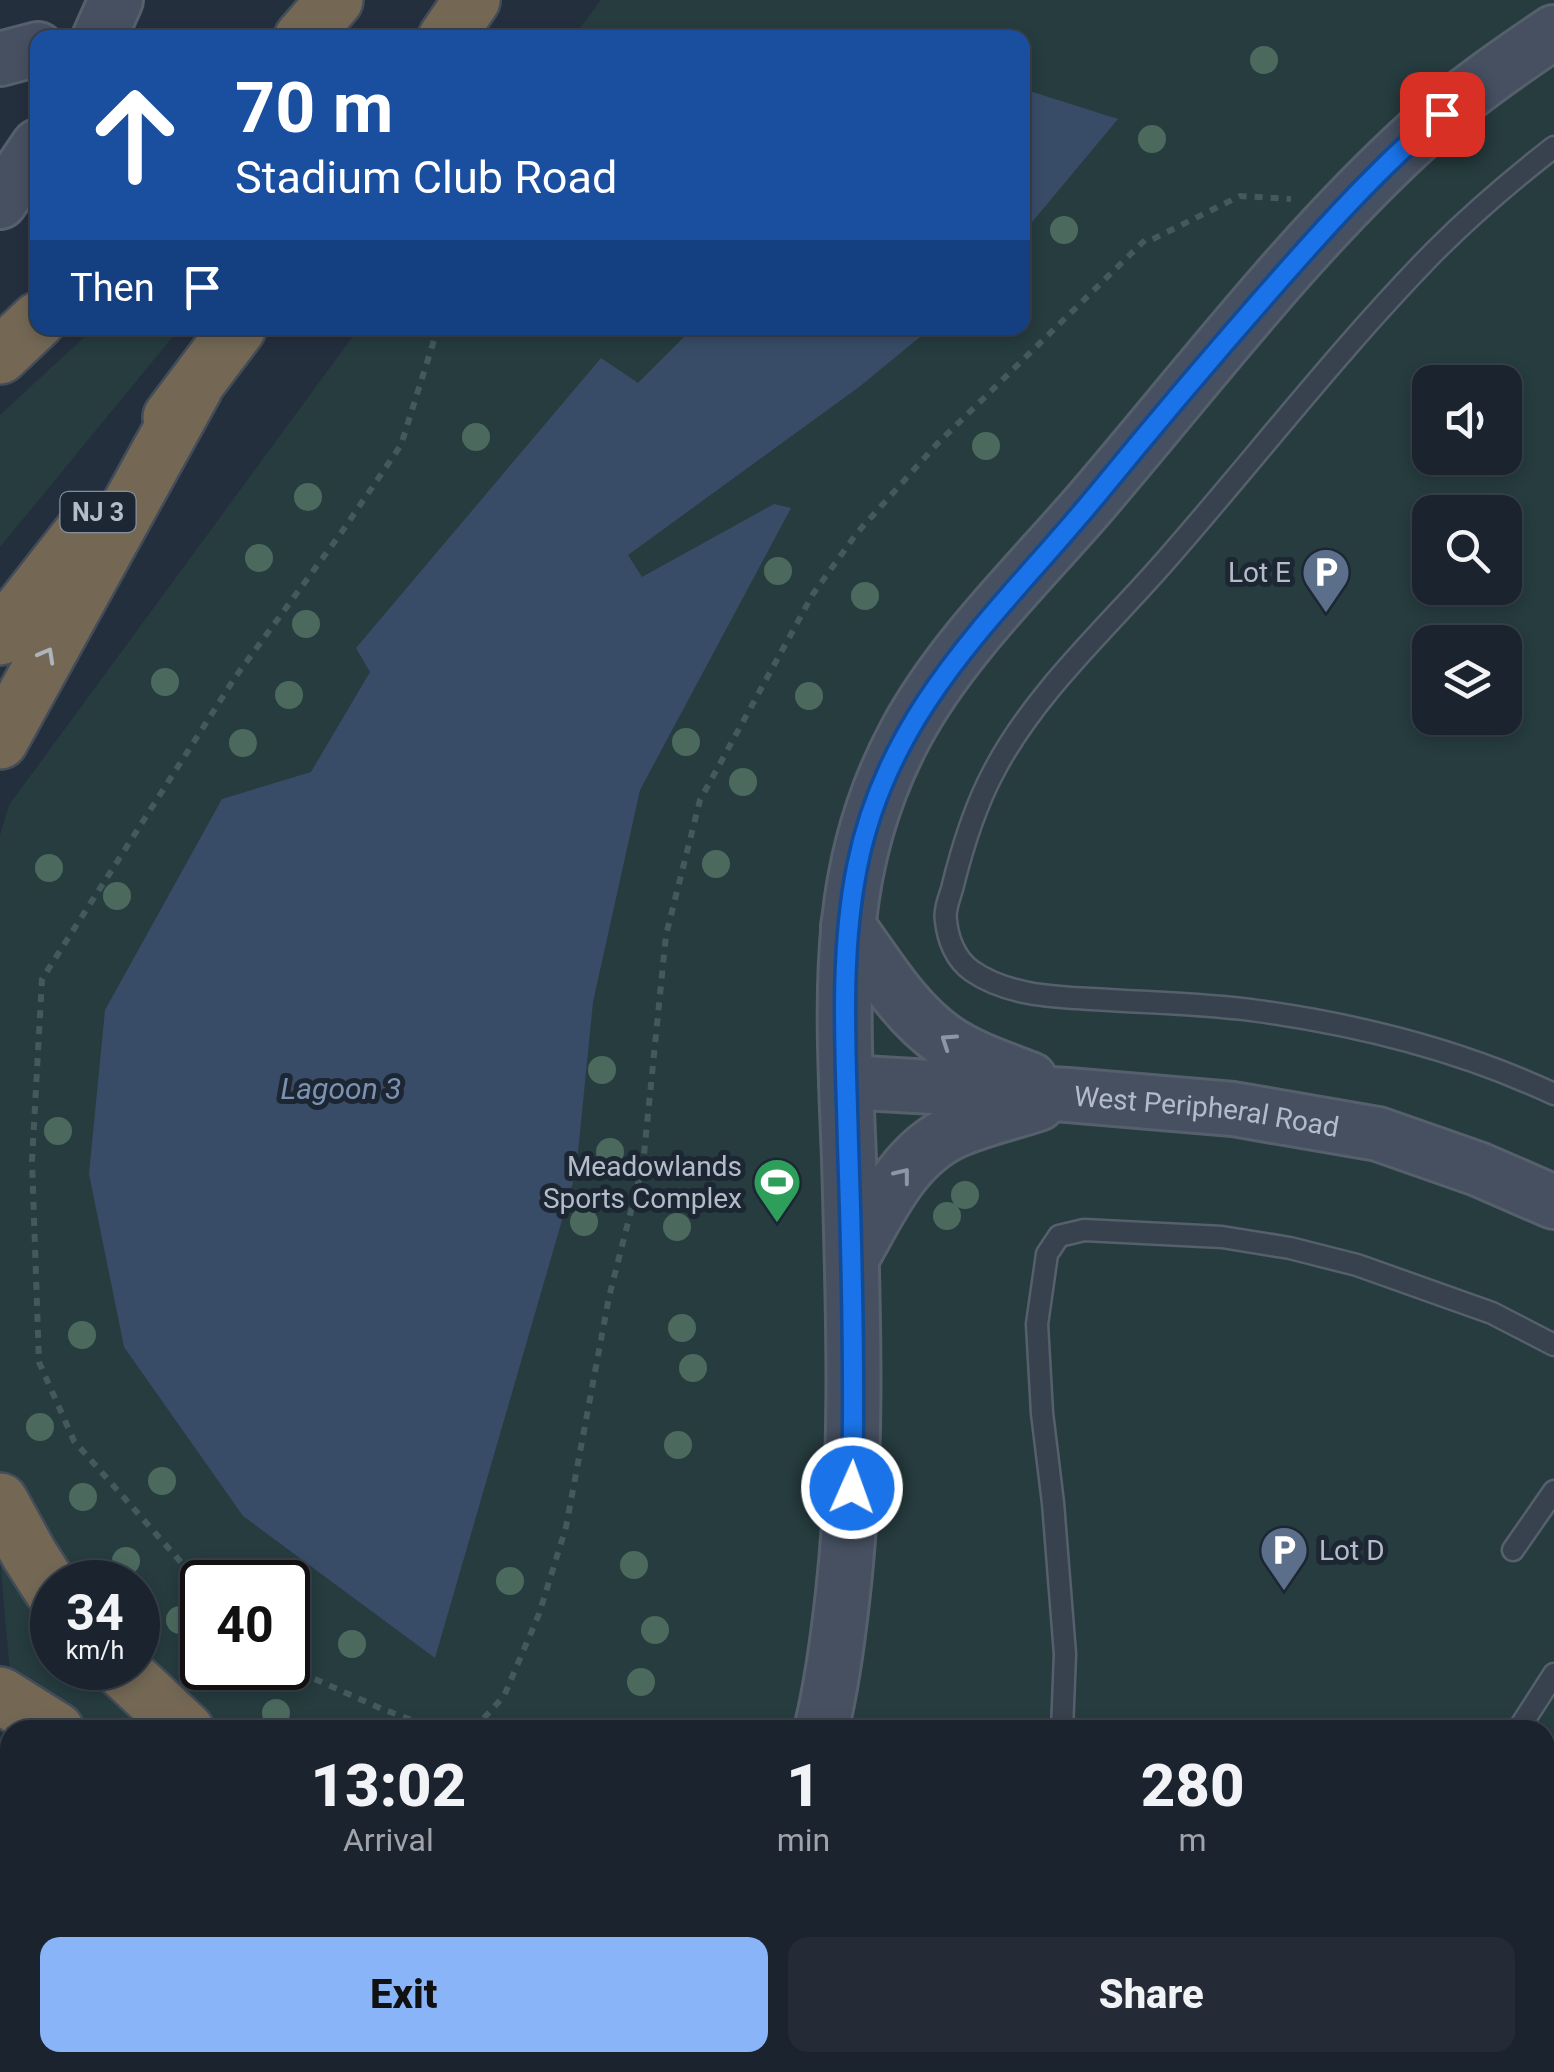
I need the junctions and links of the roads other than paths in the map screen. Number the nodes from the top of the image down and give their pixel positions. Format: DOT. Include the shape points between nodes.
graph roads {
  1 [pos="335,0"];
  2 [pos="472,0"];
  3 [pos="309,30"];
  4 [pos="451,30"];
  5 [pos="1554,32"];
  6 [pos="30,51"];
  7 [pos="0,59"];
  8 [pos="1554,147"];
  9 [pos="30,158"];
  10 [pos="0,202"];
  11 [pos="30,328"];
  12 [pos="233,335"];
  13 [pos="0,356"];
  14 [pos="195,387"];
  15 [pos="0,638"];
  16 [pos="0,741"];
  17 [pos="848,926"];
  18 [pos="846,1082"];
  19 [pos="1068,1094"];
  20 [pos="1554,1094"];
  21 [pos="1554,1202"];
  22 [pos="852,1258"];
  23 [pos="1554,1345"];
  24 [pos="1554,1491"];
  25 [pos="0,1501"];
  26 [pos="1513,1550"];
  27 [pos="33,1560"];
  28 [pos="1554,1674"];
  29 [pos="143,1690"];
  30 [pos="0,1696"];
  31 [pos="40,1720"];
  32 [pos="175,1720"];
  33 [pos="826,1720"];
  34 [pos="1062,1720"];
  35 [pos="1524,1720"];
  1 -- 3 [label="highway"];
  2 -- 4 [label="highway"];
  5 -- 17 [label="street" via="1449,108 1348,202 963,649 906,732 872,808"];
  6 -- 7 [label="street"];
  8 -- 20 [label="lane" via="1434,252 1053,687 995,769 944,917 954,952 970,970 1005,987 1258,1011 1359,1030 1439,1050"];
  9 -- 10 [label="street"];
  11 -- 13 [label="highway"];
  12 -- 14 [label="highway, NJ 3"];
  14 -- 15 [label="highway, NJ 3"];
  16 -- 14 [label="highway, one-way"];
  17 -- 18 [label="street"];
  19 -- 17 [label="street, one-way" via="944,1039 910,1009"];
  18 -- 19 [label="street, West Peripheral Road"];
  18 -- 22 [label="street"];
  19 -- 21 [label="street, West Peripheral Road" via="1233,1110 1378,1134"];
  22 -- 19 [label="street, one-way" via="896,1181 934,1142"];
  22 -- 33 [label="street" via="852,1488"];
  23 -- 34 [label="lane" via="1492,1312 1290,1248 1222,1237 1084,1230 1059,1236 1047,1254 1037,1324 1064,1654"];
  24 -- 26 [label="lane"];
  25 -- 27 [label="highway"];
  28 -- 35 [label="lane"];
  29 -- 32 [label="highway"];
  30 -- 31 [label="highway"];
}
